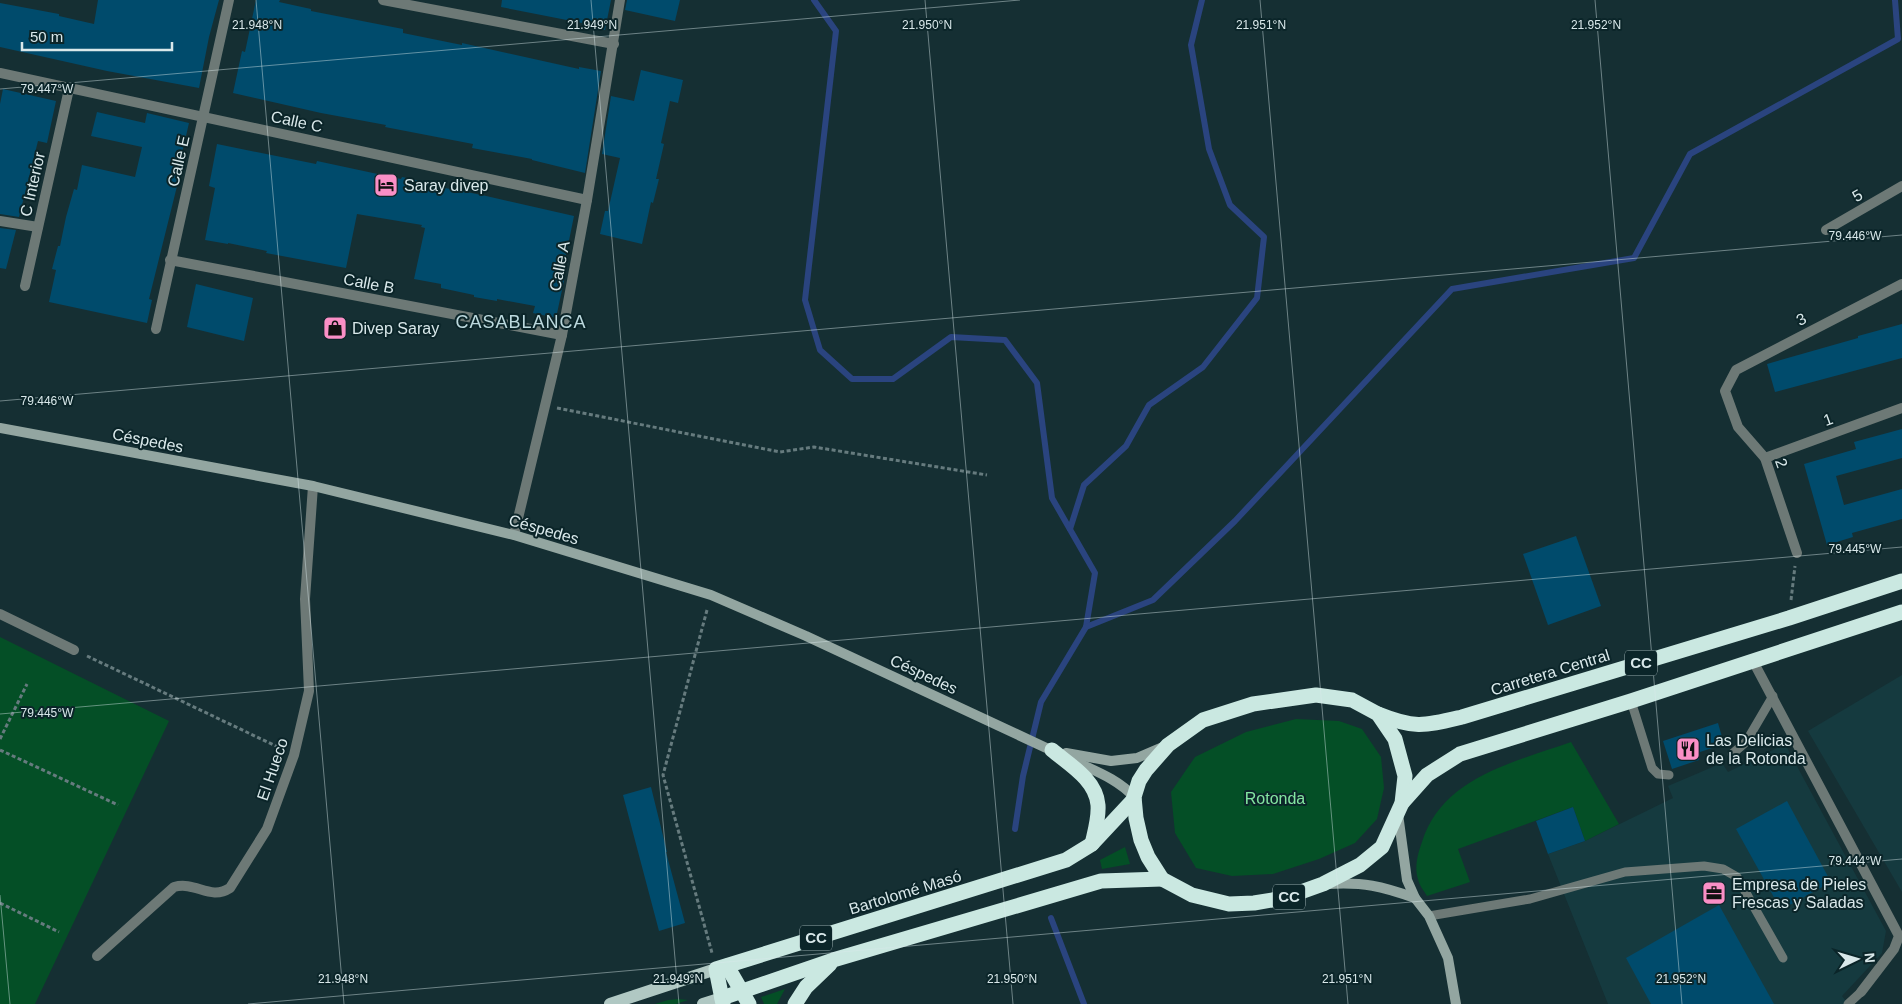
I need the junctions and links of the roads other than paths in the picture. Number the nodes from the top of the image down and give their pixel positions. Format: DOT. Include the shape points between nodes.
graph roads {
  1 [pos="229,0"];
  2 [pos="383,0"];
  3 [pos="620,0"];
  4 [pos="614,44"];
  5 [pos="0,73"];
  6 [pos="69,89"];
  7 [pos="204,116"];
  8 [pos="1902,186"];
  9 [pos="587,200"];
  10 [pos="0,221"];
  11 [pos="38,227"];
  12 [pos="1826,230"];
  13 [pos="170,260"];
  14 [pos="1902,284"];
  15 [pos="25,286"];
  16 [pos="156,328"];
  17 [pos="562,335"];
  18 [pos="1725,391"];
  19 [pos="1902,408"];
  20 [pos="0,428"];
  21 [pos="1764,458"];
  22 [pos="313,486"];
  23 [pos="514,535"];
  24 [pos="1797,553"];
  25 [pos="1902,581"];
  26 [pos="1902,612"];
  27 [pos="0,614"];
  28 [pos="74,650"];
  29 [pos="1753,661"];
  30 [pos="1773,696"];
  31 [pos="1631,701"];
  32 [pos="1378,714"];
  33 [pos="1168,745"];
  34 [pos="1047,748"];
  35 [pos="1732,754"];
  36 [pos="1669,775"];
  37 [pos="1134,798"];
  38 [pos="1400,809"];
  39 [pos="1092,844"];
  40 [pos="1162,879"];
  41 [pos="1323,884"];
  42 [pos="1414,898"];
  43 [pos="1429,916"];
  44 [pos="97,956"];
  45 [pos="1783,958"];
  46 [pos="834,960"];
  47 [pos="722,967"];
  48 [pos="1861,992"];
  49 [pos="746,998"];
  50 [pos="722,1001"];
  51 [pos="610,1004"];
  52 [pos="703,1004"];
  53 [pos="795,1004"];
  54 [pos="1456,1004"];
  55 [pos="1848,1004"];
  1 -- 7 [label="street, Calle E"];
  2 -- 4 [label="street"];
  3 -- 4 [label="street, Calle A"];
  4 -- 9 [label="street, Calle A"];
  5 -- 6 [label="street, Calle C"];
  6 -- 7 [label="street, Calle C"];
  6 -- 11 [label="street, C Interior"];
  7 -- 9 [label="street, Calle C"];
  7 -- 13 [label="street, Calle E"];
  8 -- 12 [label="street, 5"];
  9 -- 17 [label="street, Calle A"];
  10 -- 11 [label="street"];
  11 -- 15 [label="street, C Interior"];
  13 -- 16 [label="street, Calle E"];
  13 -- 17 [label="street, Calle B"];
  14 -- 18 [label="street, 3" via="1736,370"];
  17 -- 23 [label="street, Calle A"];
  18 -- 21 [label="street, 2" via="1738,427"];
  19 -- 21 [label="street, 1"];
  20 -- 22 [label="street, Céspedes"];
  21 -- 24 [label="street, 2"];
  22 -- 23 [label="street, Céspedes"];
  22 -- 44 [label="street, El Hueco" via="305,599 309,691 294,755 267,830 230,888 214,893 189,885 174,887"];
  23 -- 34 [label="street, Céspedes" via="711,594"];
  25 -- 32 [label="highway, Carretera Central / CC" via="1434,724 1401,724"];
  26 -- 29 [label="highway, CC"];
  27 -- 28 [label="street"];
  29 -- 30 [label="street"];
  29 -- 31 [label="highway, CC"];
  30 -- 35 [label="lane" via="1746,742"];
  30 -- 48 [label="street" via="1899,936 1894,949"];
  31 -- 36 [label="lane" via="1652,768 1658,774"];
  31 -- 38 [label="highway, CC" via="1460,754 1426,775"];
  32 -- 33 [label="highway, CC" via="1352,700 1316,695 1253,704 1203,720"];
  32 -- 38 [label="highway, CC" via="1395,739 1400,754 1404,776"];
  33 -- 34 [label="street, Céspedes" via="1137,758 1111,762"];
  33 -- 37 [label="highway, CC" via="1146,770"];
  34 -- 37 [label="street, Céspedes" via="1114,780 1126,787"];
  34 -- 39 [label="highway" via="1086,778 1094,793 1098,804"];
  37 -- 39 [label="highway, Bartolomé Masó / CC"];
  37 -- 40 [label="highway, CC" via="1141,840"];
  38 -- 41 [label="highway, CC" via="1382,847 1360,865"];
  38 -- 42 [label="street" via="1407,880"];
  39 -- 47 [label="highway, Bartolomé Masó / CC" via="1066,860"];
  40 -- 41 [label="highway, CC" via="1192,895 1229,904 1284,898"];
  40 -- 46 [label="highway, CC" via="1101,881"];
  41 -- 42 [label="street" via="1355,882 1376,885"];
  42 -- 43 [label="street"];
  43 -- 45 [label="lane" via="1530,899 1626,872 1704,866 1722,869 1737,878"];
  43 -- 54 [label="street" via="1448,958"];
  46 -- 49 [label="highway, CC"];
  46 -- 53 [label="highway" via="806,987"];
  47 -- 49 [label="highway"];
  47 -- 50 [label="highway"];
  47 -- 51 [label="main road, Bartolomé Masó / CC"];
  48 -- 55 [label="lane"];
  49 -- 50 [label="highway, CC"];
  50 -- 52 [label="main road, CC"];
}
